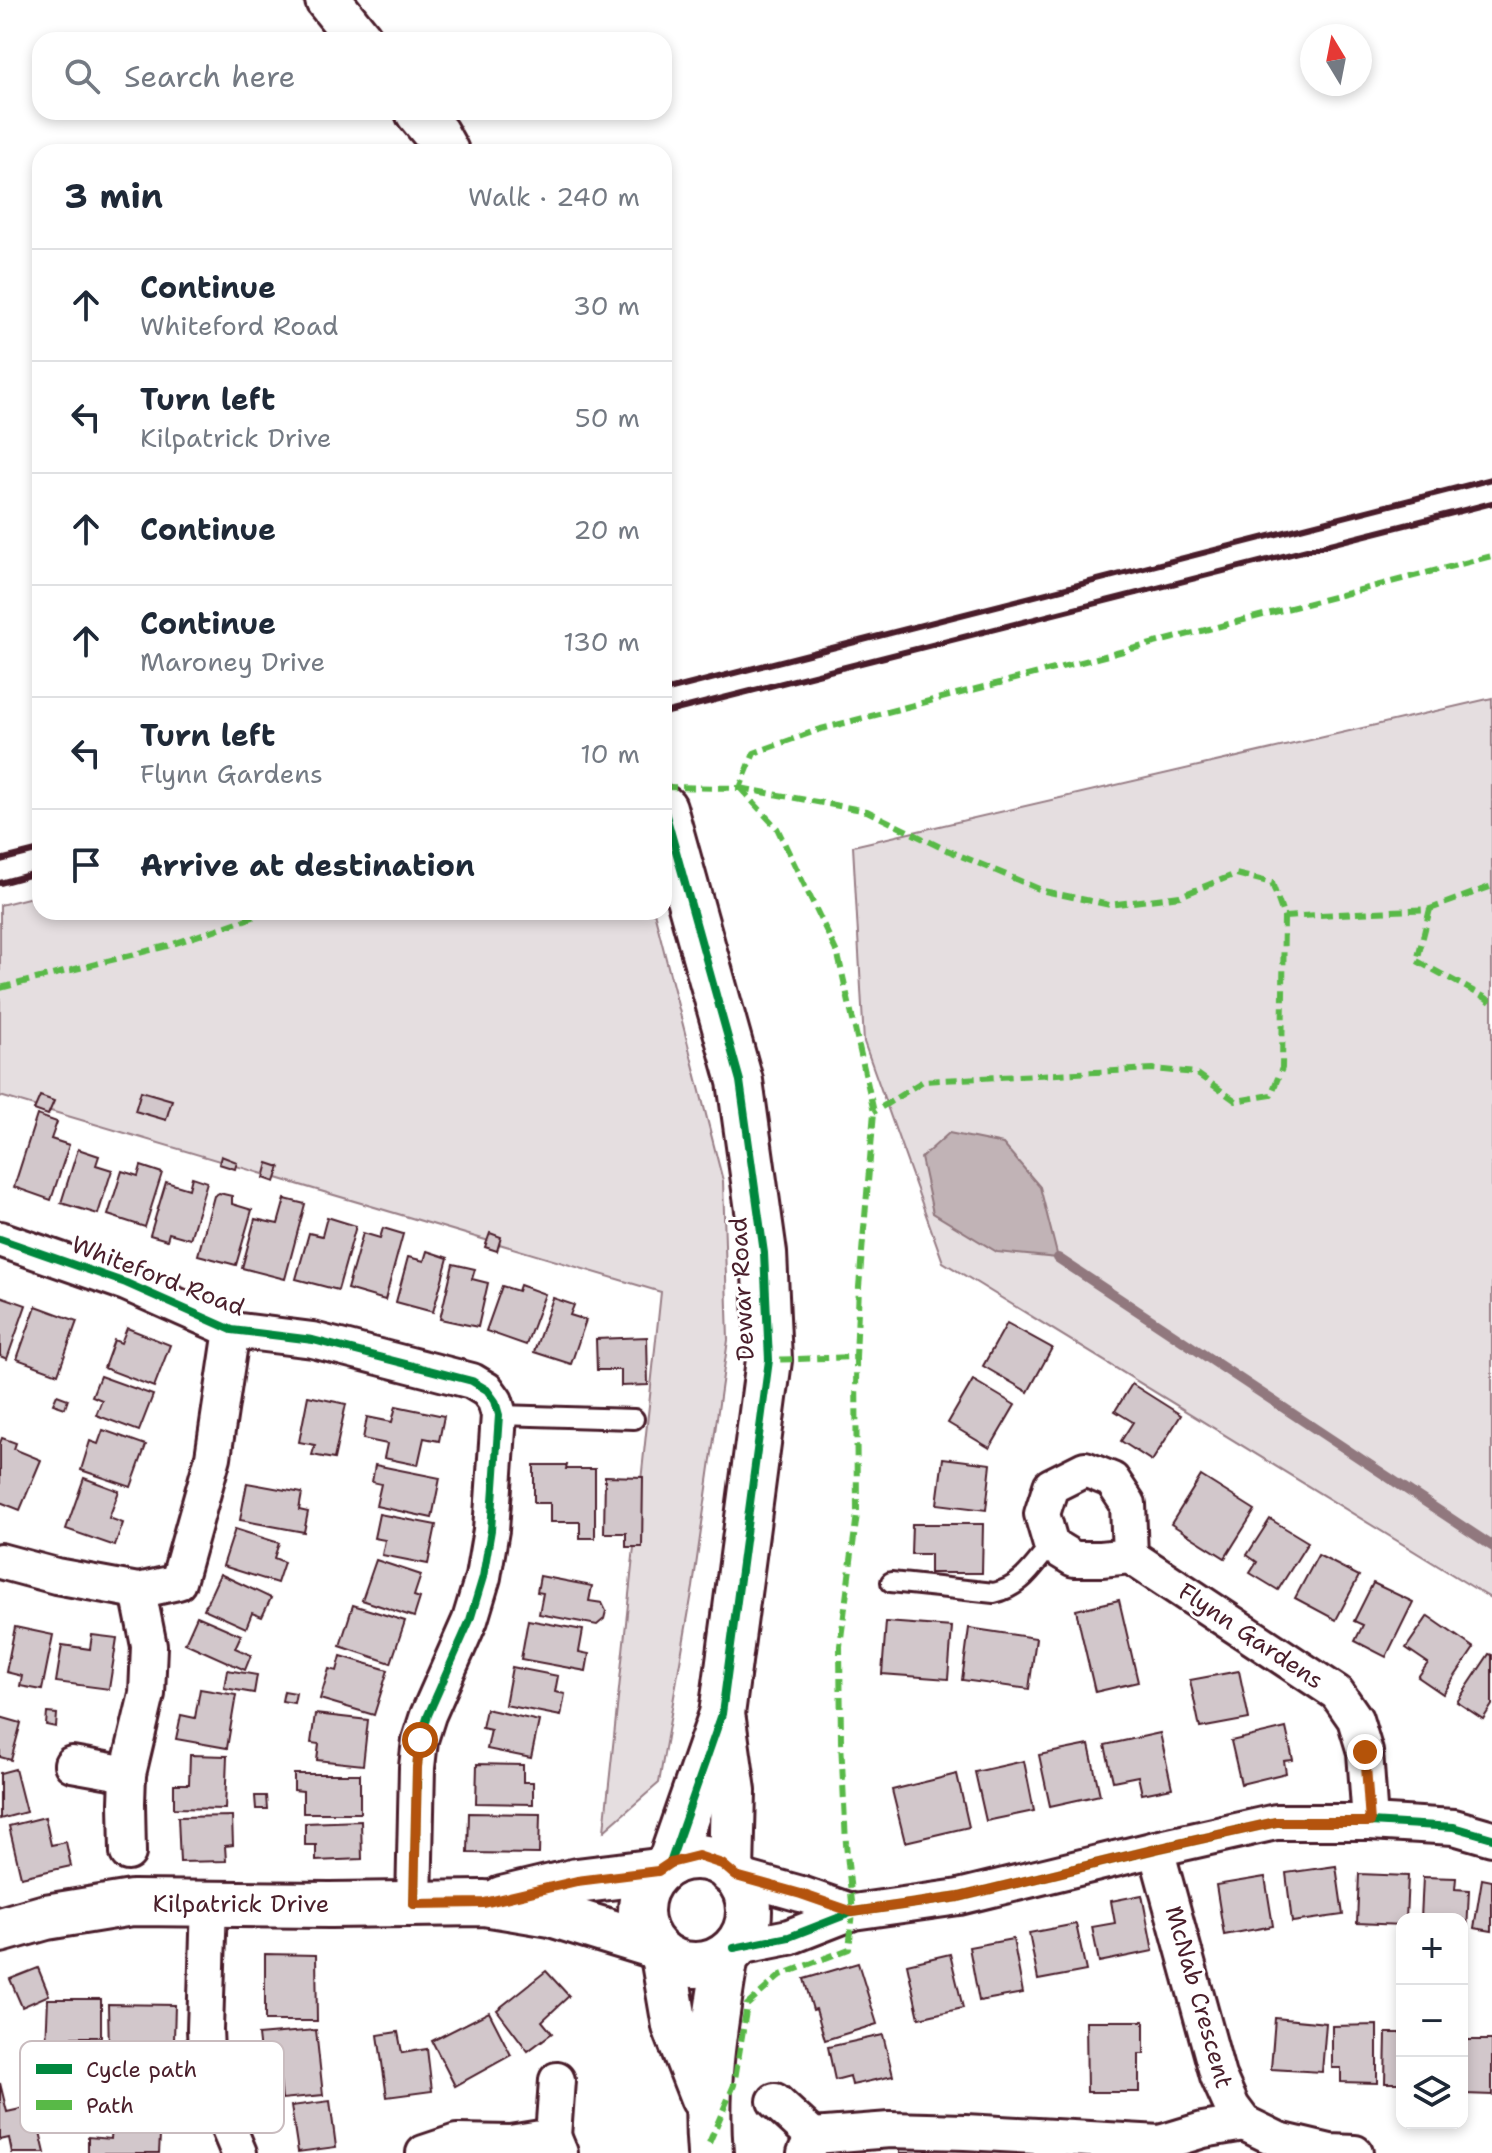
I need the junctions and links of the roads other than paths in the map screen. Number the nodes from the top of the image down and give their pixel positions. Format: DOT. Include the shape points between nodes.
graph roads {
  1 [pos="328,0"];
  2 [pos="354,32"];
  3 [pos="425,120"];
  4 [pos="442,144"];
  5 [pos="672,835"];
  6 [pos="0,1239"];
  7 [pos="232,1330"];
  8 [pos="499,1415"];
  9 [pos="634,1419"];
  10 [pos="1051,1545"];
  11 [pos="1130,1556"];
  12 [pos="0,1561"];
  13 [pos="891,1582"];
  14 [pos="138,1591"];
  15 [pos="722,1714"];
  16 [pos="72,1764"];
  17 [pos="128,1774"];
  18 [pos="1370,1822"];
  19 [pos="1492,1838"];
  20 [pos="1156,1849"];
  21 [pos="128,1853"];
  22 [pos="664,1867"];
  23 [pos="734,1874"];
  24 [pos="209,1903"];
  25 [pos="484,1903"];
  26 [pos="414,1904"];
  27 [pos="853,1912"];
  28 [pos="0,1930"];
  29 [pos="658,1950"];
  30 [pos="730,1952"];
  31 [pos="206,2041"];
  32 [pos="557,2080"];
  33 [pos="775,2101"];
  34 [pos="707,2108"];
  35 [pos="1244,2123"];
  36 [pos="231,2133"];
  37 [pos="557,2144"];
  38 [pos="809,2144"];
  39 [pos="239,2153"];
  40 [pos="424,2153"];
  41 [pos="710,2153"];
  42 [pos="1355,2153"];
  1 -- 2 [label="street"];
  3 -- 4 [label="street"];
  5 -- 15 [label="street, Dewar Road" via="740,1081 765,1268 769,1360"];
  6 -- 7 [label="street, Whiteford Road" via="126,1283"];
  7 -- 8 [label="street, Whiteford Road" via="313,1340 472,1381 487,1390"];
  7 -- 14 [label="street" via="213,1457 178,1582"];
  8 -- 9 [label="lane"];
  8 -- 26 [label="street" via="483,1577 420,1740"];
  10 -- 11 [label="street" via="1074,1559"];
  10 -- 11 [label="street" via="1042,1514 1051,1486 1085,1469 1112,1480 1128,1504"];
  10 -- 13 [label="lane" via="1022,1579 994,1593"];
  11 -- 18 [label="street, Flynn Gardens" via="1337,1693 1355,1719 1365,1752"];
  12 -- 14 [label="street"];
  14 -- 17 [label="street" via="149,1646 147,1694"];
  15 -- 22 [label="street, Dewar Road"];
  15 -- 23 [label="street, Dewar Road" via="733,1791"];
  16 -- 17 [label="street"];
  17 -- 21 [label="street"];
  18 -- 19 [label="street" via="1454,1827"];
  18 -- 20 [label="street" via="1276,1822"];
  20 -- 27 [label="street" via="959,1897"];
  20 -- 35 [label="street, McNab Crescent" via="1218,2076"];
  22 -- 23 [label="street" via="698,1856"];
  22 -- 25 [label="street, Kilpatrick Drive"];
  22 -- 29 [label="street" via="642,1900 644,1931"];
  23 -- 27 [label="street"];
  23 -- 30 [label="street" via="746,1891 749,1909 747,1926"];
  24 -- 26 [label="street, Kilpatrick Drive"];
  24 -- 28 [label="street, Kilpatrick Drive" via="132,1903"];
  24 -- 31 [label="street"];
  25 -- 26 [label="street, Kilpatrick Drive"];
  25 -- 29 [label="street, Kilpatrick Drive" via="551,1914"];
  27 -- 30 [label="street"];
  29 -- 30 [label="street" via="693,1966"];
  29 -- 34 [label="street" via="675,2026"];
  30 -- 34 [label="street" via="713,2035"];
  32 -- 37 [label="street"];
  33 -- 38 [label="street"];
  34 -- 41 [label="street"];
  35 -- 38 [label="street" via="1160,2143 890,2130"];
  35 -- 42 [label="street" via="1279,2140"];
  36 -- 39 [label="street"];
  37 -- 40 [label="street" via="457,2142"];
}
